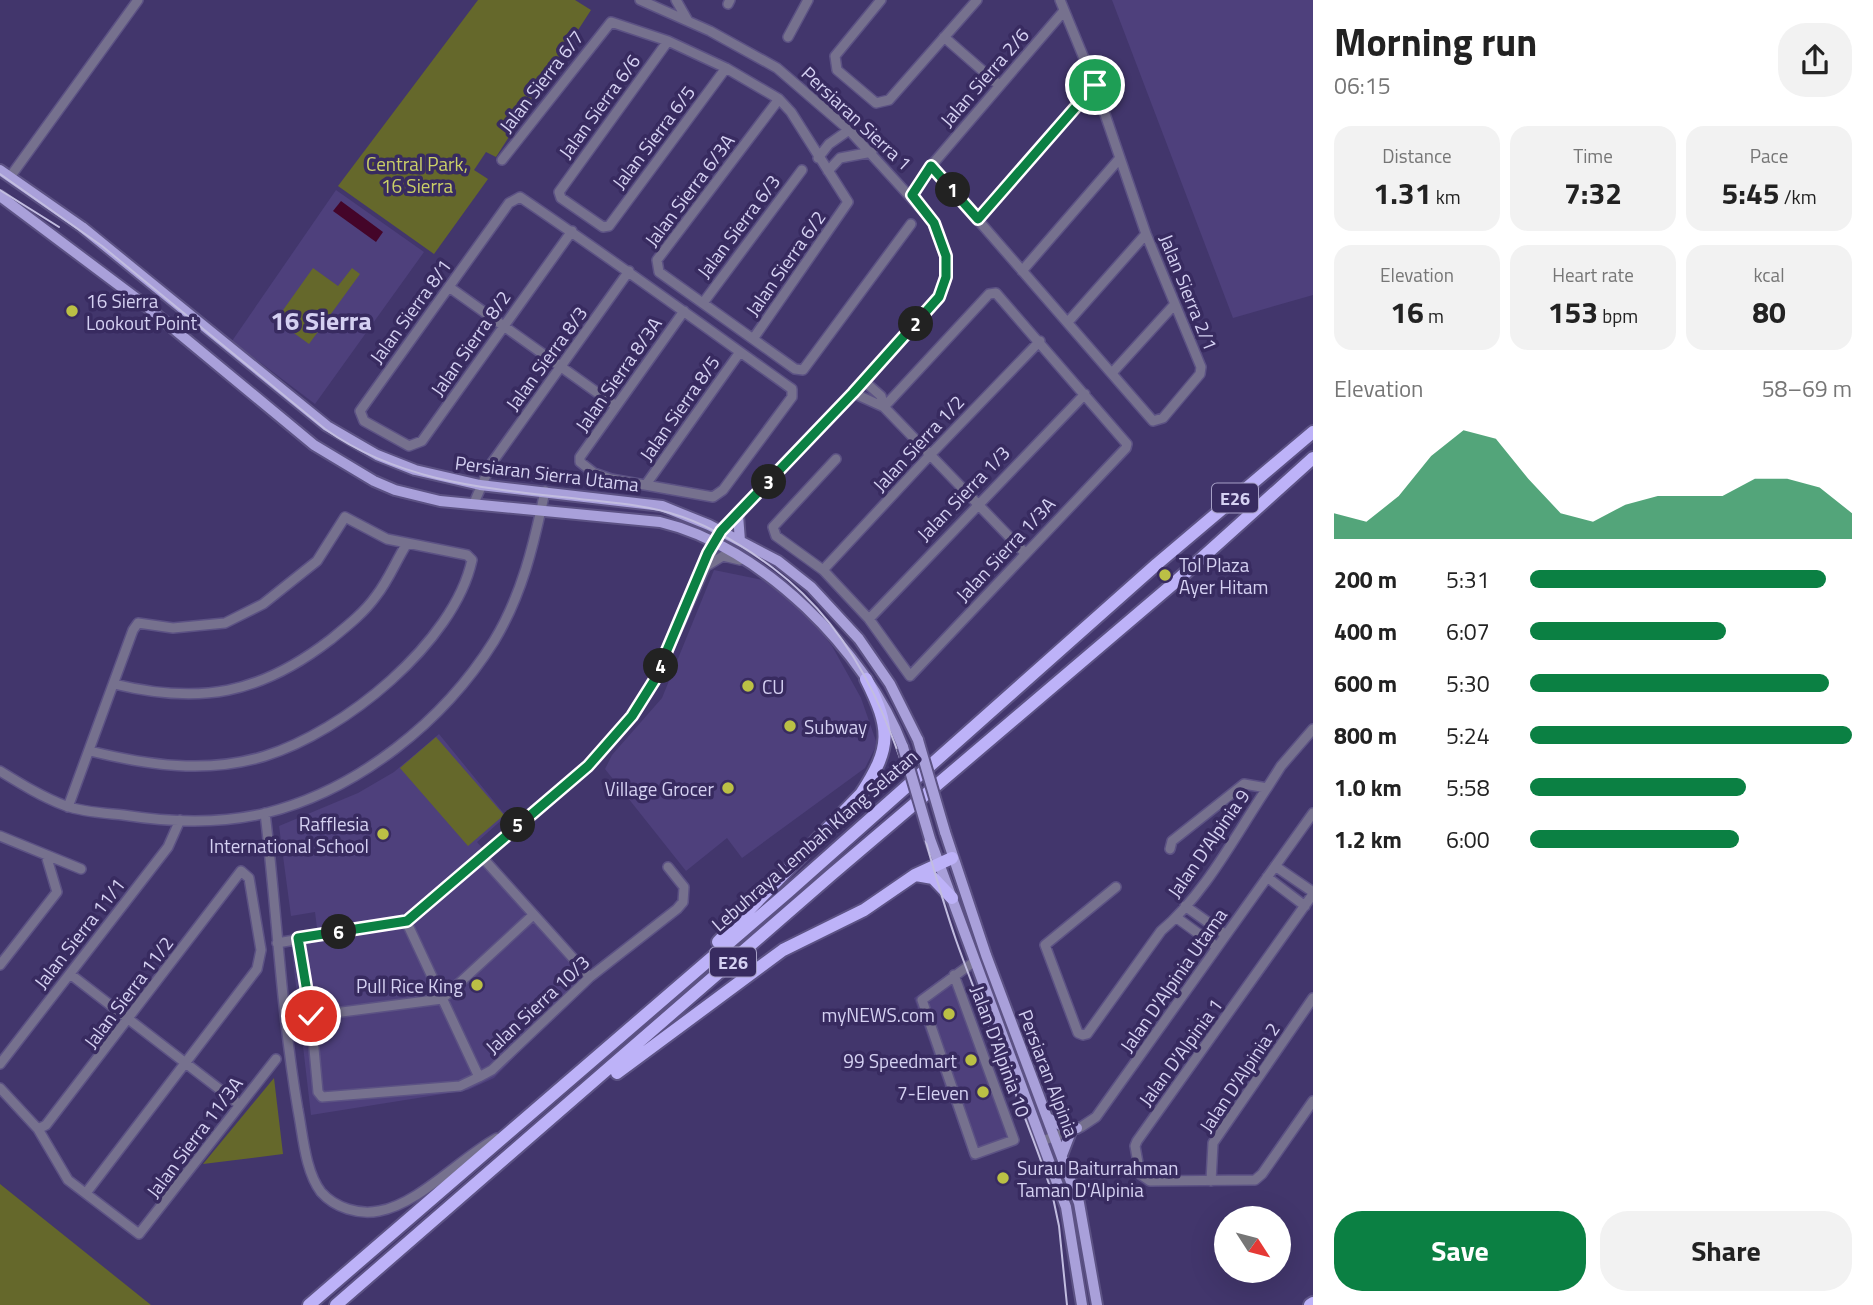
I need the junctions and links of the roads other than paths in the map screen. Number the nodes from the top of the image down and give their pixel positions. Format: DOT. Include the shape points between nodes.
graph roads {
  1 [pos="138,0"];
  2 [pos="640,0"];
  3 [pos="674,0"];
  4 [pos="808,0"];
  5 [pos="881,0"];
  6 [pos="977,0"];
  7 [pos="1060,0"];
  8 [pos="667,12"];
  9 [pos="1063,12"];
  10 [pos="690,22"];
  11 [pos="788,37"];
  12 [pos="944,37"];
  13 [pos="668,41"];
  14 [pos="726,68"];
  15 [pos="999,85"];
  16 [pos="1095,85"];
  17 [pos="779,99"];
  18 [pos="849,130"];
  19 [pos="872,152"];
  20 [pos="818,158"];
  21 [pos="1120,158"];
  22 [pos="502,160"];
  23 [pos="931,166"];
  24 [pos="0,170"];
  25 [pos="802,170"];
  26 [pos="828,171"];
  27 [pos="10,177"];
  28 [pos="912,195"];
  29 [pos="0,196"];
  30 [pos="978,219"];
  31 [pos="911,224"];
  32 [pos="608,226"];
  33 [pos="572,231"];
  34 [pos="1146,234"];
  35 [pos="629,271"];
  36 [pos="1022,271"];
  37 [pos="449,287"];
  38 [pos="703,303"];
  39 [pos="1174,305"];
  40 [pos="684,311"];
  41 [pos="1068,322"];
  42 [pos="504,326"];
  43 [pos="753,339"];
  44 [pos="1040,341"];
  45 [pos="740,352"];
  46 [pos="561,366"];
  47 [pos="1112,373"];
  48 [pos="864,381"];
  49 [pos="853,393"];
  50 [pos="1085,394"];
  51 [pos="617,406"];
  52 [pos="884,407"];
  53 [pos="1313,432"];
  54 [pos="384,435"];
  55 [pos="930,455"];
  56 [pos="1313,458"];
  57 [pos="836,459"];
  58 [pos="647,484"];
  59 [pos="480,485"];
  60 [pos="545,491"];
  61 [pos="474,503"];
  62 [pos="977,503"];
  63 [pos="541,509"];
  64 [pos="738,515"];
  65 [pos="718,537"];
  66 [pos="740,541"];
  67 [pos="406,545"];
  68 [pos="1024,552"];
  69 [pos="750,563"];
  70 [pos="823,570"];
  71 [pos="701,574"];
  72 [pos="869,619"];
  73 [pos="866,678"];
  74 [pos="114,684"];
  75 [pos="1313,729"];
  76 [pos="90,751"];
  77 [pos="0,771"];
  78 [pos="1267,788"];
  79 [pos="68,807"];
  80 [pos="265,813"];
  81 [pos="1313,813"];
  82 [pos="180,820"];
  83 [pos="945,832"];
  84 [pos="0,836"];
  85 [pos="930,839"];
  86 [pos="1170,849"];
  87 [pos="46,855"];
  88 [pos="481,856"];
  89 [pos="952,858"];
  90 [pos="939,865"];
  91 [pos="1275,866"];
  92 [pos="668,867"];
  93 [pos="80,869"];
  94 [pos="915,875"];
  95 [pos="1290,876"];
  96 [pos="1266,877"];
  97 [pos="1116,887"];
  98 [pos="1281,888"];
  99 [pos="1313,893"];
  100 [pos="952,898"];
  101 [pos="1185,906"];
  102 [pos="1305,906"];
  103 [pos="532,916"];
  104 [pos="1177,918"];
  105 [pos="407,921"];
  106 [pos="1226,935"];
  107 [pos="298,938"];
  108 [pos="277,943"];
  109 [pos="1217,947"];
  110 [pos="975,961"];
  111 [pos="0,965"];
  112 [pos="70,974"];
  113 [pos="954,975"];
  114 [pos="590,977"];
  115 [pos="685,978"];
  116 [pos="1313,998"];
  117 [pos="442,999"];
  118 [pos="311,1016"];
  119 [pos="130,1018"];
  120 [pos="276,1059"];
  121 [pos="186,1062"];
  122 [pos="0,1064"];
  123 [pos="479,1077"];
  124 [pos="0,1088"];
  125 [pos="1313,1101"];
  126 [pos="240,1105"];
  127 [pos="1048,1118"];
  128 [pos="38,1129"];
  129 [pos="1075,1129"];
  130 [pos="510,1131"];
  131 [pos="1054,1136"];
  132 [pos="1042,1141"];
  133 [pos="1062,1155"];
  134 [pos="1211,1181"];
  135 [pos="480,1182"];
  136 [pos="86,1193"];
  137 [pos="1090,1252"];
  138 [pos="1076,1254"];
  139 [pos="309,1305"];
  140 [pos="336,1305"];
  141 [pos="1082,1305"];
  142 [pos="1097,1305"];
  1 -- 27 [label="street"];
  2 -- 8 [label="street, Persiaran Sierra 1"];
  3 -- 8 [label="street"];
  3 -- 10 [label="street"];
  4 -- 11 [label="street"];
  5 -- 12 [label="street" via="835,56 837,70 876,103 889,100"];
  6 -- 12 [label="street"];
  7 -- 9 [label="street, Jalan Sierra 2/1"];
  8 -- 10 [label="street, Persiaran Sierra 1"];
  9 -- 15 [label="street, Jalan Sierra 2/6"];
  9 -- 16 [label="street, Jalan Sierra 2/1"];
  10 -- 18 [label="street, Persiaran Sierra 1" via="777,68"];
  12 -- 15 [label="street"];
  13 -- 14 [label="street"];
  13 -- 22 [label="street, Jalan Sierra 6/7" via="616,22 608,24"];
  13 -- 32 [label="street, Jalan Sierra 6/6" via="559,192 561,198"];
  14 -- 17 [label="street"];
  14 -- 32 [label="street, Jalan Sierra 6/5"];
  15 -- 23 [label="street, Jalan Sierra 2/6"];
  16 -- 21 [label="street, Jalan Sierra 2/1"];
  16 -- 30 [label="street"];
  17 -- 20 [label="street"];
  17 -- 38 [label="street, Jalan Sierra 6/3A" via="657,260 659,272"];
  18 -- 19 [label="street, Persiaran Sierra 1"];
  18 -- 20 [label="street"];
  19 -- 26 [label="street" via="840,158"];
  19 -- 28 [label="street, Persiaran Sierra 1"];
  20 -- 26 [label="street"];
  21 -- 34 [label="street, Jalan Sierra 2/1"];
  21 -- 36 [label="street"];
  23 -- 28 [label="street, Jalan Sierra 2/6"];
  23 -- 30 [label="street, Jalan Sierra 2/1"];
  24 -- 27 [label="main road, Persiaran Sierra Utama"];
  25 -- 38 [label="street, Jalan Sierra 6/3"];
  26 -- 43 [label="street, Jalan Sierra 6/2" via="846,197 846,207"];
  27 -- 59 [label="main road, Persiaran Sierra Utama" via="82,227 343,437 415,470"];
  28 -- 48 [label="street, Persiaran Sierra 1" via="934,223 946,256 946,277 939,297"];
  29 -- 61 [label="main road, Persiaran Sierra Utama" via="140,301 314,445 395,490 440,501"];
  30 -- 36 [label="street, Jalan Sierra 2/1"];
  31 -- 43 [label="street, Jalan Sierra 6/3A" via="803,370"];
  33 -- 35 [label="street"];
  33 -- 37 [label="street, Jalan Sierra 8/1" via="520,197 509,203"];
  33 -- 42 [label="street, Jalan Sierra 8/2"];
  34 -- 39 [label="street, Jalan Sierra 2/1"];
  34 -- 41 [label="street"];
  35 -- 40 [label="street"];
  35 -- 46 [label="street, Jalan Sierra 8/3"];
  36 -- 41 [label="street, Jalan Sierra 2/1"];
  37 -- 42 [label="street"];
  37 -- 54 [label="street, Jalan Sierra 8/1" via="360,411 364,421"];
  38 -- 43 [label="street, Jalan Sierra 6/3A"];
  39 -- 47 [label="street"];
  39 -- 47 [label="street, Jalan Sierra 2/1" via="1201,367 1163,418 1153,421"];
  40 -- 45 [label="street"];
  40 -- 51 [label="street, Jalan Sierra 8/3A"];
  41 -- 47 [label="street, Jalan Sierra 2/1"];
  42 -- 46 [label="street"];
  42 -- 54 [label="street, Jalan Sierra 8/2" via="422,441 409,446"];
  44 -- 50 [label="street"];
  44 -- 52 [label="street" via="996,293 989,294"];
  44 -- 55 [label="street, Jalan Sierra 1/2"];
  45 -- 58 [label="street, Jalan Sierra 8/5"];
  45 -- 58 [label="street" via="792,389 792,397 723,490 706,498"];
  46 -- 51 [label="street"];
  46 -- 59 [label="street, Jalan Sierra 8/3"];
  48 -- 49 [label="street, Persiaran Sierra 1"];
  48 -- 52 [label="street" via="881,396"];
  49 -- 52 [label="street"];
  49 -- 64 [label="street, Persiaran Sierra 1"];
  50 -- 62 [label="street, Jalan Sierra 1/3"];
  50 -- 68 [label="street, Jalan Sierra 1/3A" via="1126,448"];
  51 -- 58 [label="street, Jalan Sierra 8/3A" via="580,462 611,479"];
  52 -- 55 [label="street"];
  53 -- 115 [label="highway, Lebuhraya Lembah Klang Selatan / E26"];
  55 -- 62 [label="street"];
  55 -- 70 [label="street, Jalan Sierra 1/2"];
  56 -- 135 [label="highway, Lebuhraya Lembah Klang Selatan / E26"];
  57 -- 70 [label="street" via="773,527 776,536"];
  59 -- 60 [label="main road, Persiaran Sierra Utama"];
  59 -- 61 [label="street, Jalan Sierra 8/3"];
  60 -- 63 [label="street"];
  60 -- 65 [label="main road, Persiaran Sierra Utama" via="662,506"];
  61 -- 63 [label="main road, Persiaran Sierra Utama"];
  62 -- 68 [label="street"];
  62 -- 72 [label="street, Jalan Sierra 1/3"];
  63 -- 65 [label="main road, Persiaran Sierra Utama" via="660,522"];
  63 -- 80 [label="street" via="519,591 494,640 445,704 393,749 343,782"];
  64 -- 65 [label="street, Persiaran Sierra 1"];
  64 -- 66 [label="main road"];
  65 -- 66 [label="main road, Persiaran Sierra Utama"];
  65 -- 69 [label="main road, Persiaran Sierra Utama"];
  65 -- 71 [label="street"];
  66 -- 83 [label="main road, Persiaran Sierra Utama, bridge" via="792,570 833,610 890,684 918,740"];
  67 -- 74 [label="street" via="377,596 350,623 303,660 271,677 241,689 182,696"];
  67 -- 74 [label="street" via="348,518 341,519 317,561 263,604 225,622 173,628 135,626"];
  67 -- 76 [label="street" via="467,555 471,564 429,642 407,667 349,712 264,756 178,767"];
  68 -- 72 [label="street, Jalan Sierra 1/3A" via="910,676"];
  69 -- 71 [label="street" via="723,556"];
  69 -- 73 [label="main road, Persiaran Sierra Utama" via="795,598"];
  70 -- 72 [label="street"];
  71 -- 88 [label="street" via="654,681 632,716 588,766"];
  73 -- 85 [label="main road, Persiaran Sierra Utama, bridge" via="903,747"];
  73 -- 115 [label="highway" via="885,728 886,747 879,766 861,794"];
  74 -- 76 [label="street"];
  75 -- 78 [label="street, Jalan D'Alpinia 9"];
  76 -- 79 [label="street"];
  77 -- 79 [label="street"];
  78 -- 86 [label="street, Jalan D'Alpinia 9" via="1244,784 1172,841"];
  78 -- 101 [label="street, Jalan D'Alpinia 9"];
  79 -- 82 [label="street"];
  80 -- 82 [label="street"];
  80 -- 108 [label="street"];
  81 -- 91 [label="street, Jalan D'Alpinia Utama"];
  82 -- 112 [label="street, Jalan Sierra 11/1" via="168,847"];
  83 -- 89 [label="main road, Persiaran Alpinia"];
  84 -- 87 [label="street"];
  85 -- 90 [label="main road, Persiaran Alpinia"];
  87 -- 93 [label="street"];
  87 -- 111 [label="street" via="57,892"];
  88 -- 103 [label="street"];
  88 -- 105 [label="street"];
  89 -- 90 [label="highway"];
  89 -- 127 [label="main road, Persiaran Alpinia"];
  90 -- 94 [label="highway"];
  90 -- 100 [label="main road, Persiaran Alpinia"];
  91 -- 95 [label="street"];
  91 -- 96 [label="street, Jalan D'Alpinia Utama"];
  92 -- 114 [label="street, Jalan Sierra 10/3" via="684,887 683,902"];
  94 -- 100 [label="highway" via="933,878"];
  94 -- 135 [label="highway" via="864,910 783,950 749,973"];
  95 -- 98 [label="street"];
  95 -- 99 [label="street"];
  96 -- 98 [label="street"];
  96 -- 106 [label="street, Jalan D'Alpinia Utama"];
  97 -- 104 [label="street, Jalan D'Alpinia 9" via="1045,945 1078,1033 1087,1034 1161,931"];
  98 -- 102 [label="street"];
  99 -- 102 [label="street, Jalan D'Alpinia 1"];
  100 -- 110 [label="main road, Persiaran Alpinia"];
  101 -- 104 [label="street, Jalan D'Alpinia 9"];
  101 -- 106 [label="street"];
  102 -- 134 [label="street, Jalan D'Alpinia 1" via="1135,1146 1140,1174 1150,1181"];
  103 -- 114 [label="street"];
  103 -- 117 [label="street"];
  104 -- 109 [label="street"];
  105 -- 107 [label="street"];
  105 -- 117 [label="street"];
  106 -- 109 [label="street, Jalan D'Alpinia Utama"];
  107 -- 108 [label="street"];
  107 -- 118 [label="street"];
  108 -- 130 [label="street" via="285,1035 306,1153 321,1191 334,1203 352,1211 380,1212 403,1202 472,1151"];
  109 -- 129 [label="street, Jalan D'Alpinia Utama" via="1096,1117"];
  110 -- 113 [label="street"];
  110 -- 132 [label="main road, Persiaran Alpinia"];
  112 -- 119 [label="street"];
  112 -- 122 [label="street, Jalan Sierra 11/1"];
  113 -- 113 [label="street, Jalan D'Alpinia 10" via="1014,1140 975,1154 922,1000"];
  114 -- 123 [label="street, Jalan Sierra 10/3" via="492,1070"];
  115 -- 130 [label="highway, Lebuhraya Lembah Klang Selatan / E26"];
  116 -- 134 [label="street, Jalan D'Alpinia 2" via="1213,1143"];
  117 -- 118 [label="street"];
  117 -- 123 [label="street"];
  118 -- 123 [label="street, Jalan Sierra 10/3" via="322,1097 460,1086"];
  119 -- 121 [label="street"];
  119 -- 121 [label="street, Jalan Sierra 11/2" via="241,871 249,878 261,960"];
  119 -- 128 [label="street, Jalan Sierra 11/2" via="46,1125"];
  120 -- 126 [label="street, Jalan Sierra 11/3A"];
  121 -- 126 [label="street"];
  121 -- 136 [label="street"];
  124 -- 128 [label="street"];
  125 -- 134 [label="street, Jalan D'Alpinia 1" via="1255,1180"];
  126 -- 136 [label="street, Jalan Sierra 11/3A" via="139,1234"];
  127 -- 129 [label="main road"];
  127 -- 131 [label="main road, Persiaran Alpinia"];
  128 -- 136 [label="street" via="61,1171"];
  129 -- 131 [label="street, Jalan D'Alpinia Utama"];
  129 -- 133 [label="main road"];
  130 -- 139 [label="highway, Lebuhraya Lembah Klang Selatan / E26"];
  131 -- 132 [label="street, Jalan D'Alpinia Utama"];
  131 -- 133 [label="main road, Persiaran Alpinia"];
  132 -- 138 [label="main road, Persiaran Alpinia" via="1066,1207"];
  133 -- 137 [label="main road, Persiaran Alpinia"];
  135 -- 140 [label="highway, Lebuhraya Lembah Klang Selatan / E26"];
  137 -- 138 [label="main road"];
  137 -- 142 [label="main road, Persiaran Alpinia"];
  138 -- 141 [label="main road, Persiaran Alpinia"];
}
